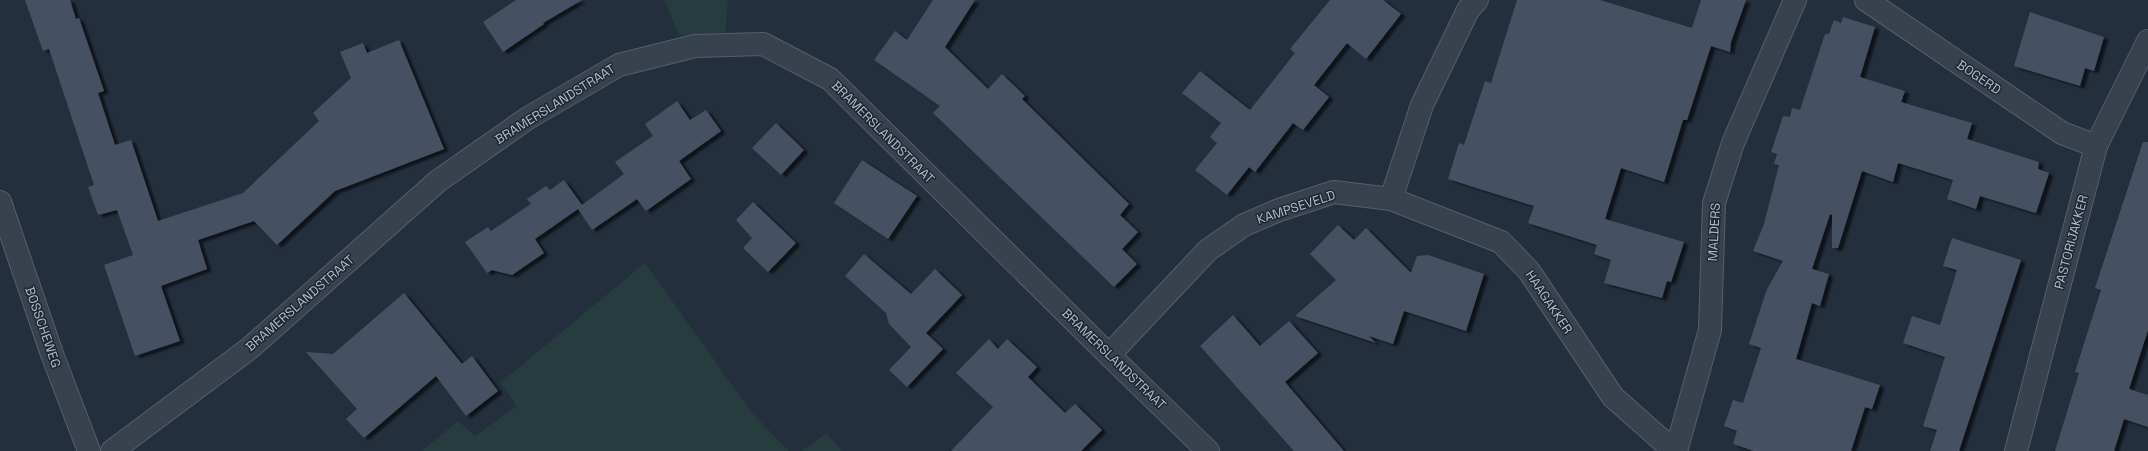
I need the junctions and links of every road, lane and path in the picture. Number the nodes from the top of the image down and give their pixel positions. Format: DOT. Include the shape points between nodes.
graph roads {
  1 [pos="1477,0"];
  2 [pos="1795,0"];
  3 [pos="1866,0"];
  4 [pos="2148,41"];
  5 [pos="2096,146"];
  6 [pos="1391,199"];
  7 [pos="0,202"];
  8 [pos="1109,355"];
  9 [pos="89,451"];
  10 [pos="112,451"];
  11 [pos="1208,451"];
  12 [pos="1675,451"];
  13 [pos="2016,451"];
  1 -- 6 [label="street" via="1468,10 1422,105"];
  2 -- 12 [label="street, MALDERS" via="1733,143 1714,203 1710,330"];
  3 -- 5 [label="street, BOGERD" via="2062,133"];
  4 -- 5 [label="street, PASTORIJAKKER"];
  5 -- 13 [label="street, PASTORIJAKKER"];
  6 -- 8 [label="street, KAMPSEVELD" via="1334,192 1279,210 1244,225 1208,250"];
  6 -- 12 [label="street, HAAGAKKER" via="1501,242 1529,271 1613,398"];
  7 -- 9 [label="street, BOSSCHEWEG" via="52,354"];
  8 -- 10 [label="street, BRAMERSLANDSTRAAT" via="830,78 763,44 695,46 619,65 528,118 438,181 250,348"];
  8 -- 11 [label="street, BRAMERSLANDSTRAAT"];
}
